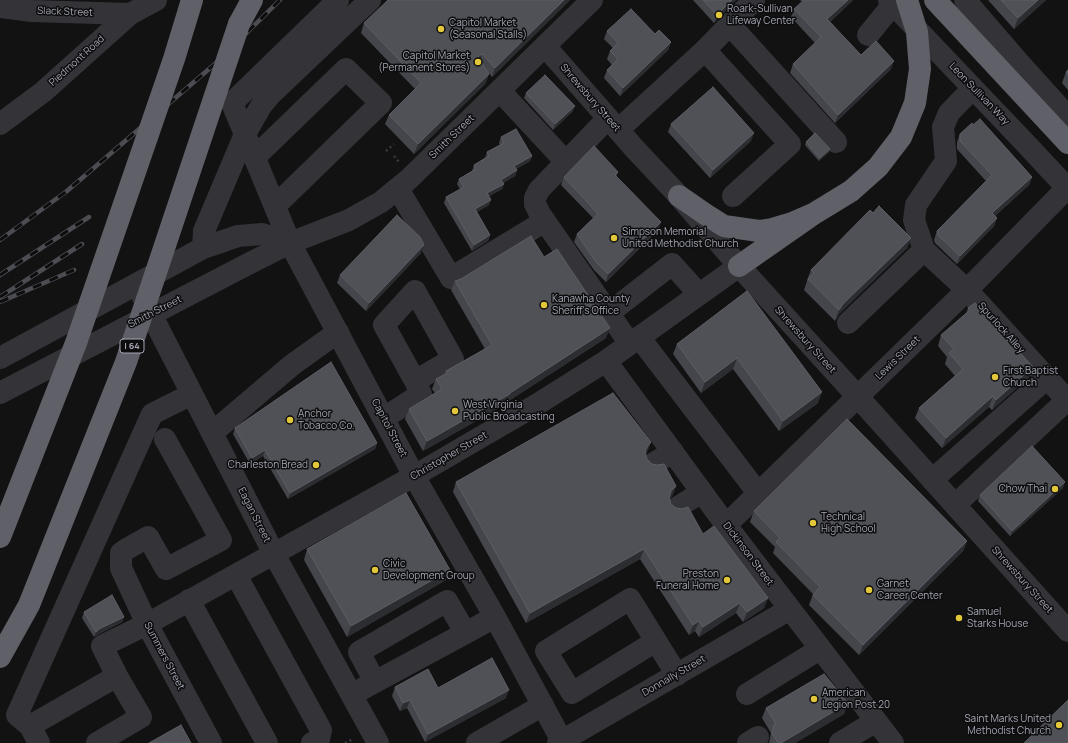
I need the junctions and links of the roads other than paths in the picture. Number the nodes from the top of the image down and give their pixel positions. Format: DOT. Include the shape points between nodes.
graph roads {
  1 [pos="156,0"];
  2 [pos="181,0"];
  3 [pos="192,0"];
  4 [pos="246,0"];
  5 [pos="252,0"];
  6 [pos="338,0"];
  7 [pos="370,0"];
  8 [pos="592,0"];
  9 [pos="754,0"];
  10 [pos="935,0"];
  11 [pos="965,0"];
  12 [pos="897,2"];
  13 [pos="0,6"];
  14 [pos="117,9"];
  15 [pos="239,24"];
  16 [pos="730,25"];
  17 [pos="868,35"];
  18 [pos="545,46"];
  19 [pos="705,50"];
  20 [pos="174,58"];
  21 [pos="973,88"];
  22 [pos="500,91"];
  23 [pos="1068,117"];
  24 [pos="0,124"];
  25 [pos="613,124"];
  26 [pos="245,134"];
  27 [pos="836,142"];
  28 [pos="1068,143"];
  29 [pos="255,157"];
  30 [pos="566,162"];
  31 [pos="1068,188"];
  32 [pos="398,189"];
  33 [pos="679,196"];
  34 [pos="733,196"];
  35 [pos="275,206"];
  36 [pos="815,213"];
  37 [pos="545,221"];
  38 [pos="290,243"];
  39 [pos="203,248"];
  40 [pos="924,250"];
  41 [pos="739,266"];
  42 [pos="137,284"];
  43 [pos="967,290"];
  44 [pos="700,294"];
  45 [pos="608,313"];
  46 [pos="151,314"];
  47 [pos="848,323"];
  48 [pos="338,332"];
  49 [pos="635,341"];
  50 [pos="0,358"];
  51 [pos="606,361"];
  52 [pos="1047,378"];
  53 [pos="415,382"];
  54 [pos="0,393"];
  55 [pos="192,394"];
  56 [pos="858,397"];
  57 [pos="1068,401"];
  58 [pos="384,418"];
  59 [pos="212,433"];
  60 [pos="165,439"];
  61 [pos="673,452"];
  62 [pos="654,463"];
  63 [pos="414,476"];
  64 [pos="932,480"];
  65 [pos="702,492"];
  66 [pos="758,493"];
  67 [pos="955,505"];
  68 [pos="678,507"];
  69 [pos="726,525"];
  70 [pos="0,537"];
  71 [pos="274,554"];
  72 [pos="236,575"];
  73 [pos="189,600"];
  74 [pos="790,609"];
  75 [pos="495,617"];
  76 [pos="147,624"];
  77 [pos="1068,631"];
  78 [pos="465,632"];
  79 [pos="656,641"];
  80 [pos="820,649"];
  81 [pos="0,657"];
  82 [pos="677,675"];
  83 [pos="117,676"];
  84 [pos="375,682"];
  85 [pos="747,694"];
  86 [pos="351,695"];
  87 [pos="543,705"];
  88 [pos="876,721"];
  89 [pos="34,735"];
  90 [pos="561,742"];
  91 [pos="97,743"];
  92 [pos="211,743"];
  93 [pos="267,743"];
  94 [pos="312,743"];
  95 [pos="378,743"];
  96 [pos="477,743"];
  97 [pos="840,743"];
  98 [pos="893,743"];
  1 -- 14 [label="street, Piedmont Road"];
  2 -- 20 [label="highway, bridge"];
  3 -- 20 [label="highway, bridge"];
  4 -- 15 [label="highway, I 64"];
  5 -- 15 [label="highway"];
  6 -- 26 [label="street, Capitol Street" via="232,103"];
  7 -- 26 [label="street" via="270,94"];
  8 -- 18 [label="street, Smith Street"];
  9 -- 16 [label="street"];
  10 -- 28 [label="highway"];
  11 -- 23 [label="street"];
  12 -- 17 [label="street"];
  12 -- 21 [label="street, Leon Sullivan Way"];
  12 -- 36 [label="highway, bridge" via="917,32 920,69 915,103 901,137 878,166 851,191"];
  13 -- 14 [label="street, Slack Street" via="32,11"];
  14 -- 24 [label="street, Piedmont Road" via="43,92"];
  15 -- 81 [label="highway, I 64, bridge" via="126,362 29,605"];
  16 -- 19 [label="street"];
  16 -- 27 [label="street"];
  18 -- 22 [label="street, Smith Street"];
  18 -- 25 [label="street, Shrewsbury Street"];
  19 -- 25 [label="street"];
  19 -- 34 [label="street" via="790,144"];
  20 -- 70 [label="highway, bridge" via="76,343"];
  21 -- 31 [label="street, Leon Sullivan Way"];
  21 -- 40 [label="street" via="949,113 943,127 946,161 916,205 914,220"];
  22 -- 30 [label="street"];
  22 -- 32 [label="street, Smith Street"];
  25 -- 30 [label="street"];
  25 -- 33 [label="street, Shrewsbury Street"];
  26 -- 29 [label="street, Capitol Street"];
  26 -- 39 [label="street" via="204,231"];
  29 -- 35 [label="street, Capitol Street"];
  29 -- 35 [label="street" via="346,69 381,103"];
  30 -- 37 [label="street" via="539,190 535,198 535,204"];
  31 -- 43 [label="street, Lewis Street"];
  32 -- 37 [label="street" via="451,278"];
  32 -- 38 [label="street, Smith Street" via="381,202 348,220"];
  33 -- 36 [label="highway" via="724,226 759,231 792,223"];
  33 -- 41 [label="street, Shrewsbury Street"];
  35 -- 38 [label="street, Capitol Street"];
  36 -- 41 [label="highway"];
  37 -- 45 [label="street"];
  38 -- 39 [label="street" via="262,234 238,236"];
  38 -- 46 [label="street, Smith Street"];
  38 -- 48 [label="street, Capitol Street"];
  39 -- 42 [label="street"];
  40 -- 43 [label="street, Spurlock Alley"];
  40 -- 47 [label="street"];
  41 -- 44 [label="street, Christopher Street"];
  41 -- 56 [label="street, Shrewsbury Street"];
  42 -- 46 [label="street, Eagan Street"];
  42 -- 50 [label="street"];
  43 -- 52 [label="street, Spurlock Alley"];
  43 -- 56 [label="street, Lewis Street"];
  44 -- 45 [label="street" via="672,264"];
  44 -- 49 [label="street, Christopher Street"];
  45 -- 49 [label="street"];
  46 -- 54 [label="street, Smith Street"];
  46 -- 55 [label="street, Eagan Street"];
  48 -- 58 [label="street, Capitol Street"];
  48 -- 59 [label="street" via="292,366"];
  49 -- 51 [label="street, Christopher Street"];
  49 -- 66 [label="street"];
  51 -- 61 [label="street, Dickinson Street"];
  51 -- 63 [label="street, Christopher Street"];
  52 -- 57 [label="street, Spurlock Alley"];
  52 -- 64 [label="street"];
  53 -- 58 [label="street" via="421,394"];
  55 -- 59 [label="street, Eagan Street"];
  55 -- 89 [label="street" via="152,414 17,715"];
  56 -- 64 [label="street, Shrewsbury Street"];
  56 -- 66 [label="street, Lewis Street"];
  57 -- 67 [label="street"];
  58 -- 63 [label="street, Capitol Street"];
  59 -- 71 [label="street, Eagan Street"];
  60 -- 76 [label="street, Summers Street" via="221,540 166,569 148,537 121,553 121,568"];
  61 -- 62 [label="street"];
  61 -- 65 [label="street, Dickinson Street"];
  63 -- 71 [label="street, Christopher Street"];
  63 -- 75 [label="street, Capitol Street"];
  64 -- 67 [label="street, Shrewsbury Street"];
  65 -- 68 [label="street"];
  65 -- 69 [label="street, Dickinson Street"];
  66 -- 69 [label="street, Lewis Street"];
  67 -- 77 [label="street, Shrewsbury Street"];
  69 -- 74 [label="street, Dickinson Street"];
  71 -- 72 [label="street, Christopher Street"];
  71 -- 86 [label="street, Eagan Street"];
  72 -- 73 [label="street, Christopher Street"];
  72 -- 94 [label="street" via="321,730 319,739"];
  73 -- 76 [label="street, Christopher Street"];
  73 -- 93 [label="street"];
  74 -- 80 [label="street, Dickinson Street"];
  74 -- 82 [label="street, Donnally Street"];
  75 -- 78 [label="street"];
  75 -- 87 [label="street, Capitol Street"];
  76 -- 83 [label="street, Christopher Street" via="102,646"];
  76 -- 92 [label="street, Summers Street"];
  78 -- 84 [label="street"];
  78 -- 84 [label="street" via="447,601 359,652"];
  79 -- 79 [label="street" via="630,599 546,651 572,693"];
  79 -- 82 [label="street"];
  80 -- 85 [label="street"];
  80 -- 88 [label="street, Dickinson Street"];
  82 -- 90 [label="street, Donnally Street"];
  83 -- 89 [label="street"];
  83 -- 91 [label="street" via="141,717"];
  84 -- 86 [label="street"];
  86 -- 95 [label="street, Eagan Street"];
  87 -- 90 [label="street, Capitol Street"];
  87 -- 96 [label="street"];
  88 -- 97 [label="street"];
  88 -- 98 [label="street, Dickinson Street"];
}
